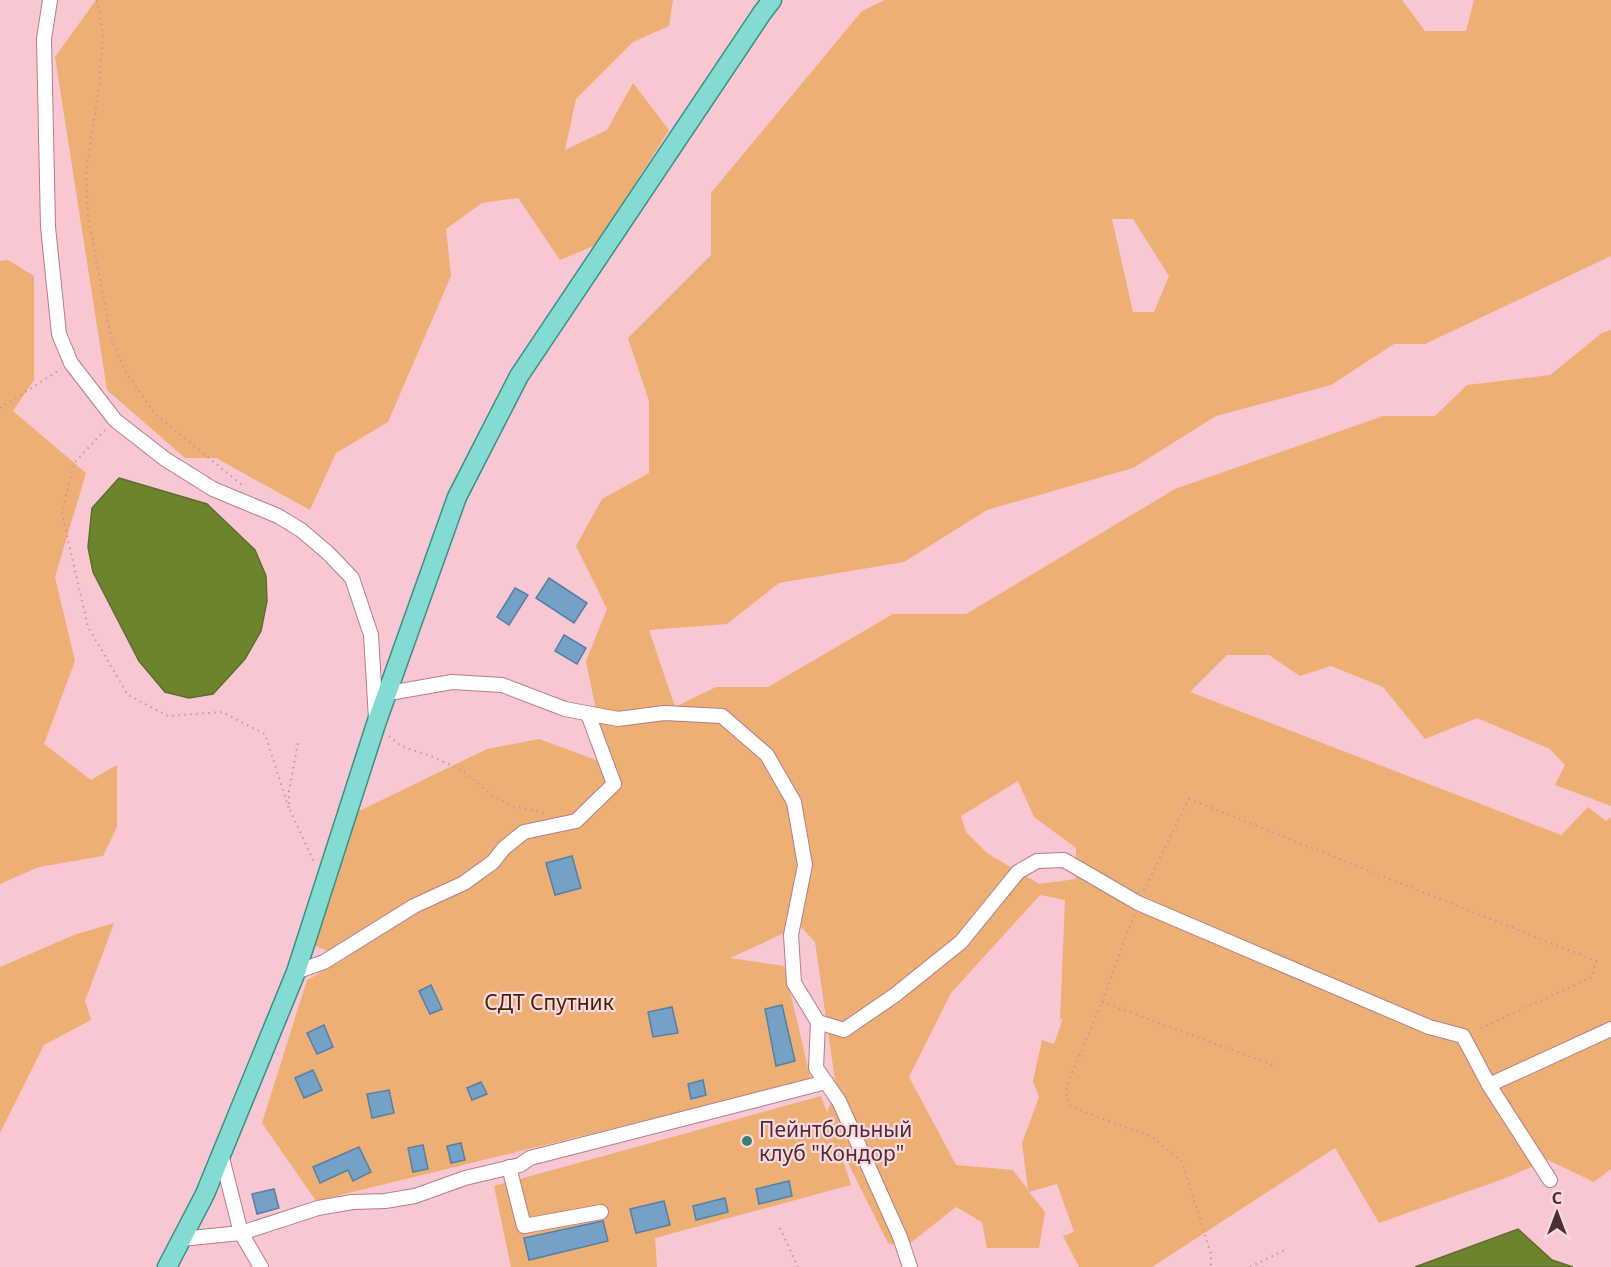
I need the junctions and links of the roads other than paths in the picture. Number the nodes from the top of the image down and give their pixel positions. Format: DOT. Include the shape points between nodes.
graph roads {
  1 [pos="50,0"];
  2 [pos="772,0"];
  3 [pos="389,693"];
  4 [pos="588,714"];
  5 [pos="376,724"];
  6 [pos="296,972"];
  7 [pos="818,1022"];
  8 [pos="1611,1029"];
  9 [pos="826,1082"];
  10 [pos="1489,1085"];
  11 [pos="221,1154"];
  12 [pos="509,1167"];
  13 [pos="1550,1180"];
  14 [pos="601,1212"];
  15 [pos="241,1233"];
  16 [pos="182,1239"];
  17 [pos="167,1267"];
  18 [pos="261,1267"];
  19 [pos="910,1267"];
  1 -- 5 [label="street" via="44,39 48,227 59,334 70,363 115,420 165,459 213,489 301,530 352,578 371,635"];
  2 -- 3 [label="main road" via="519,376 457,497"];
  3 -- 4 [label="street" via="452,682 502,685"];
  3 -- 5 [label="main road"];
  4 -- 6 [label="street" via="614,784 576,821 524,832 464,883 414,906 324,962"];
  4 -- 7 [label="street" via="618,719 664,713 722,716 767,755 794,802 805,865 791,934 794,983"];
  5 -- 6 [label="main road"];
  6 -- 11 [label="main road"];
  7 -- 9 [label="street" via="816,1068"];
  7 -- 10 [label="street" via="844,1030 961,942 1018,872 1037,861 1064,860 1138,903 1429,1027 1463,1036"];
  8 -- 10 [label="street"];
  9 -- 12 [label="street" via="530,1158"];
  9 -- 19 [label="street" via="839,1101"];
  10 -- 13 [label="street"];
  11 -- 15 [label="street"];
  11 -- 16 [label="main road"];
  12 -- 14 [label="street" via="524,1226"];
  12 -- 15 [label="street" via="415,1196 318,1208"];
  15 -- 16 [label="street"];
  15 -- 18 [label="street"];
  16 -- 17 [label="main road"];
}
